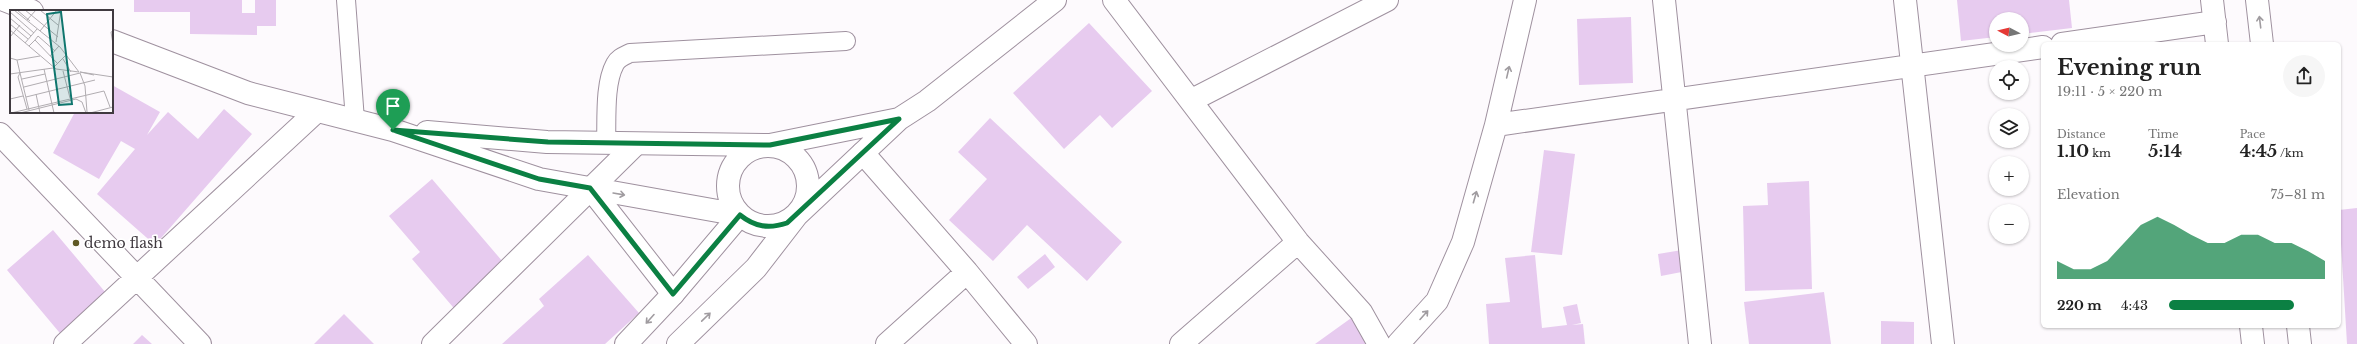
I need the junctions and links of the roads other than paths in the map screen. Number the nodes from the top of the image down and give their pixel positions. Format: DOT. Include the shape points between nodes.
graph roads {
  1 [pos="4,0"];
  2 [pos="346,0"];
  3 [pos="1054,0"];
  4 [pos="1114,0"];
  5 [pos="1386,0"];
  6 [pos="1525,0"];
  7 [pos="1664,0"];
  8 [pos="1905,0"];
  9 [pos="2212,0"];
  10 [pos="2257,0"];
  11 [pos="29,10"];
  12 [pos="2215,22"];
  13 [pos="113,41"];
  14 [pos="846,41"];
  15 [pos="2076,42"];
  16 [pos="2217,42"];
  17 [pos="2262,42"];
  18 [pos="2041,47"];
  19 [pos="1911,66"];
  20 [pos="1192,100"];
  21 [pos="1675,100"];
  22 [pos="317,111"];
  23 [pos="899,119"];
  24 [pos="355,120"];
  25 [pos="1496,125"];
  26 [pos="393,130"];
  27 [pos="0,134"];
  28 [pos="606,143"];
  29 [pos="636,144"];
  30 [pos="770,145"];
  31 [pos="863,152"];
  32 [pos="590,188"];
  33 [pos="740,215"];
  34 [pos="797,215"];
  35 [pos="1298,242"];
  36 [pos="967,272"];
  37 [pos="136,276"];
  38 [pos="673,294"];
  39 [pos="2251,328"];
  40 [pos="2298,328"];
  41 [pos="65,344"];
  42 [pos="200,344"];
  43 [pos="433,344"];
  44 [pos="626,344"];
  45 [pos="678,344"];
  46 [pos="887,344"];
  47 [pos="1026,344"];
  48 [pos="1181,344"];
  49 [pos="1379,344"];
  50 [pos="1398,344"];
  51 [pos="1700,344"];
  52 [pos="1943,344"];
  53 [pos="2253,344"];
  54 [pos="2300,344"];
  1 -- 11 [label="street"];
  2 -- 24 [label="lane"];
  3 -- 23 [label="street" via="927,101"];
  4 -- 20 [label="street"];
  5 -- 20 [label="street"];
  25 -- 6 [label="street, one-way"];
  7 -- 21 [label="street"];
  8 -- 19 [label="street"];
  9 -- 12 [label="street"];
  17 -- 10 [label="street, one-way"];
  12 -- 15 [label="street"];
  12 -- 16 [label="street"];
  13 -- 22 [label="street" via="248,93"];
  14 -- 28 [label="lane" via="630,54 622,57 615,63 609,80"];
  18 -- 19 [label="street"];
  19 -- 21 [label="street"];
  19 -- 52 [label="street"];
  20 -- 35 [label="street"];
  21 -- 25 [label="street"];
  21 -- 51 [label="street"];
  22 -- 24 [label="street"];
  22 -- 37 [label="street"];
  23 -- 30 [label="street"];
  23 -- 31 [label="street"];
  24 -- 26 [label="street"];
  50 -- 25 [label="street, one-way" via="1437,301 1463,242"];
  26 -- 28 [label="street" via="548,142"];
  26 -- 32 [label="street" via="539,179"];
  27 -- 37 [label="street"];
  28 -- 29 [label="street"];
  29 -- 30 [label="street"];
  29 -- 32 [label="street"];
  30 -- 33 [label="street" via="744,154 734,164 729,176 728,191 732,204"];
  30 -- 34 [label="street" via="784,148 796,156 804,167 809,192 805,204"];
  31 -- 34 [label="street"];
  31 -- 36 [label="street"];
  32 -- 33 [label="street, one-way"];
  32 -- 38 [label="street"];
  32 -- 43 [label="street"];
  33 -- 34 [label="street" via="750,223 762,227 775,227 787,223"];
  33 -- 38 [label="street"];
  45 -- 34 [label="street, one-way" via="756,268"];
  35 -- 48 [label="street"];
  35 -- 49 [label="street" via="1361,312"];
  36 -- 46 [label="street"];
  36 -- 47 [label="street"];
  37 -- 41 [label="street"];
  37 -- 42 [label="street"];
  38 -- 44 [label="street, one-way"];
  39 -- 53 [label="street"];
  40 -- 54 [label="street"];
}
